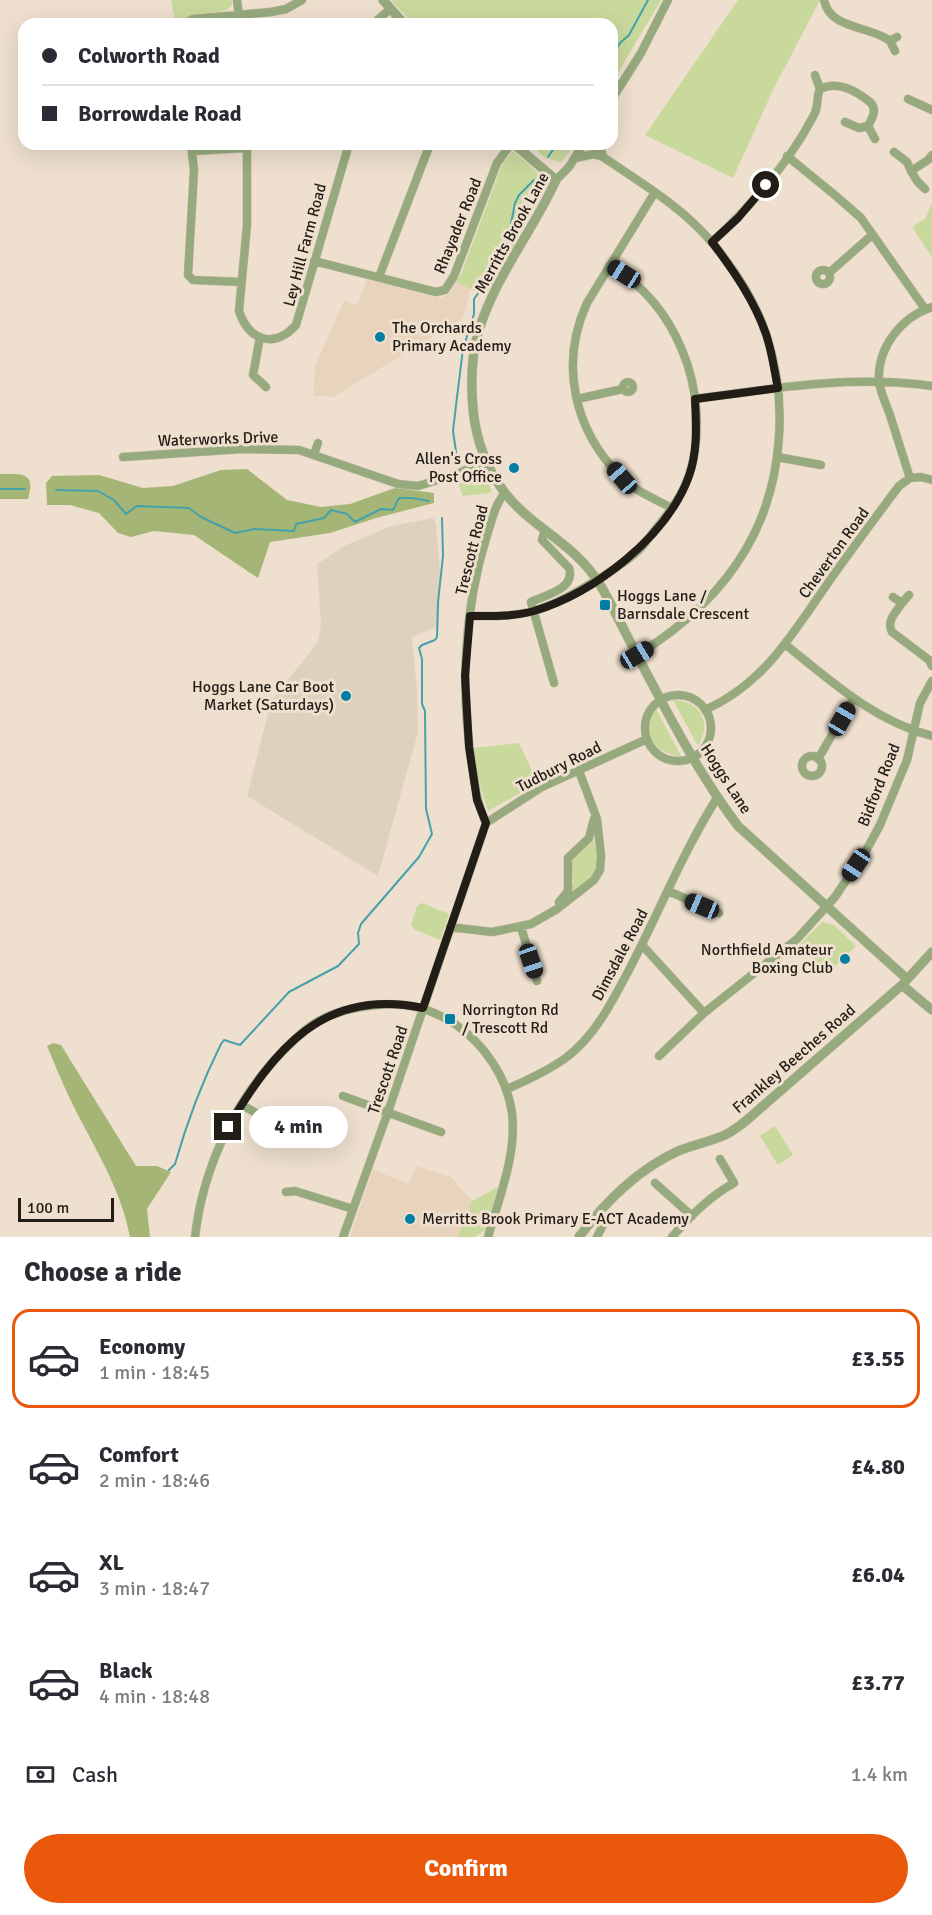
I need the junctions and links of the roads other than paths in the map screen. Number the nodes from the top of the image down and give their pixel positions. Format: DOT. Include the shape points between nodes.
graph roads {
  1 [pos="237,0"];
  2 [pos="302,0"];
  3 [pos="383,0"];
  4 [pos="668,0"];
  5 [pos="824,0"];
  6 [pos="390,9"];
  7 [pos="239,15"];
  8 [pos="204,18"];
  9 [pos="239,18"];
  10 [pos="380,18"];
  11 [pos="398,18"];
  12 [pos="895,51"];
  13 [pos="815,75"];
  14 [pos="618,89"];
  15 [pos="820,89"];
  16 [pos="908,99"];
  17 [pos="932,110"];
  18 [pos="845,122"];
  19 [pos="868,126"];
  20 [pos="875,139"];
  21 [pos="192,150"];
  22 [pos="247,150"];
  23 [pos="347,150"];
  24 [pos="428,150"];
  25 [pos="508,150"];
  26 [pos="520,150"];
  27 [pos="580,150"];
  28 [pos="601,150"];
  29 [pos="894,152"];
  30 [pos="932,155"];
  31 [pos="787,156"];
  32 [pos="603,157"];
  33 [pos="575,158"];
  34 [pos="911,171"];
  35 [pos="556,180"];
  36 [pos="925,189"];
  37 [pos="655,192"];
  38 [pos="872,235"];
  39 [pos="712,242"];
  40 [pos="314,261"];
  41 [pos="610,265"];
  42 [pos="829,273"];
  43 [pos="379,277"];
  44 [pos="242,282"];
  45 [pos="929,308"];
  46 [pos="260,337"];
  47 [pos="879,382"];
  48 [pos="932,386"];
  49 [pos="266,387"];
  50 [pos="778,388"];
  51 [pos="623,389"];
  52 [pos="577,399"];
  53 [pos="695,399"];
  54 [pos="318,443"];
  55 [pos="314,454"];
  56 [pos="123,457"];
  57 [pos="777,457"];
  58 [pos="484,461"];
  59 [pos="821,465"];
  60 [pos="910,478"];
  61 [pos="932,480"];
  62 [pos="505,493"];
  63 [pos="672,508"];
  64 [pos="545,530"];
  65 [pos="597,580"];
  66 [pos="909,595"];
  67 [pos="893,597"];
  68 [pos="902,603"];
  69 [pos="533,611"];
  70 [pos="470,616"];
  71 [pos="786,645"];
  72 [pos="637,655"];
  73 [pos="932,666"];
  74 [pos="932,681"];
  75 [pos="554,683"];
  76 [pos="853,699"];
  77 [pos="662,700"];
  78 [pos="705,710"];
  79 [pos="914,731"];
  80 [pos="932,736"];
  81 [pos="646,739"];
  82 [pos="692,758"];
  83 [pos="818,759"];
  84 [pos="579,771"];
  85 [pos="717,798"];
  86 [pos="594,812"];
  87 [pos="486,823"];
  88 [pos="668,891"];
  89 [pos="827,907"];
  90 [pos="553,910"];
  91 [pos="719,913"];
  92 [pos="450,927"];
  93 [pos="521,927"];
  94 [pos="642,945"];
  95 [pos="932,952"];
  96 [pos="537,981"];
  97 [pos="904,982"];
  98 [pos="423,1008"];
  99 [pos="932,1010"];
  100 [pos="704,1013"];
  101 [pos="659,1056"];
  102 [pos="507,1089"];
  103 [pos="343,1096"];
  104 [pos="242,1105"];
  105 [pos="388,1112"];
  106 [pos="286,1131"];
  107 [pos="441,1132"];
  108 [pos="720,1159"];
  109 [pos="655,1183"];
  110 [pos="286,1192"];
  111 [pos="353,1209"];
  112 [pos="692,1216"];
  113 [pos="604,1223"];
  114 [pos="195,1237"];
  115 [pos="343,1237"];
  116 [pos="488,1237"];
  117 [pos="579,1237"];
  118 [pos="597,1237"];
  119 [pos="672,1237"];
  1 -- 7 [label="street"];
  2 -- 7 [label="street" via="286,9"];
  3 -- 6 [label="street"];
  4 -- 14 [label="street"];
  5 -- 12 [label="street" via="839,22 894,39"];
  6 -- 10 [label="street"];
  6 -- 11 [label="street"];
  7 -- 8 [label="street"];
  7 -- 9 [label="street"];
  13 -- 15 [label="street"];
  15 -- 19 [label="street" via="840,86 874,105 875,113"];
  15 -- 31 [label="street" via="815,113"];
  16 -- 17 [label="street" via="921,99"];
  18 -- 19 [label="street" via="858,128"];
  19 -- 20 [label="street"];
  21 -- 44 [label="street" via="188,275 193,280"];
  22 -- 44 [label="street"];
  23 -- 40 [label="street, Ley Hill Farm Road"];
  24 -- 43 [label="street"];
  25 -- 43 [label="street, Rhayader Road" via="497,163 454,276 445,290 436,292"];
  26 -- 35 [label="street"];
  27 -- 33 [label="street, Merritts Brook Lane"];
  28 -- 32 [label="street"];
  29 -- 34 [label="street" via="907,162"];
  30 -- 34 [label="street"];
  31 -- 38 [label="street" via="861,218"];
  31 -- 39 [label="street" via="738,218"];
  32 -- 33 [label="street" via="594,154"];
  32 -- 37 [label="street"];
  33 -- 35 [label="street, Merritts Brook Lane"];
  34 -- 36 [label="street"];
  35 -- 58 [label="street, Merritts Brook Lane" via="494,294 478,334 472,396 474,424"];
  37 -- 39 [label="street"];
  37 -- 41 [label="street"];
  38 -- 42 [label="street"];
  38 -- 45 [label="street"];
  39 -- 50 [label="street" via="735,272 757,312"];
  40 -- 43 [label="street"];
  40 -- 46 [label="street, Ley Hill Farm Road" via="296,325 279,339"];
  41 -- 52 [label="street" via="582,315 573,368"];
  41 -- 53 [label="street" via="640,287 670,324 686,360"];
  44 -- 46 [label="street" via="239,311 250,332"];
  45 -- 47 [label="street" via="910,318 888,342 880,360"];
  46 -- 49 [label="street" via="253,375"];
  47 -- 48 [label="street"];
  47 -- 50 [label="street" via="843,381"];
  47 -- 60 [label="street"];
  50 -- 53 [label="street"];
  50 -- 57 [label="street"];
  51 -- 52 [label="street"];
  52 -- 63 [label="street" via="595,446 622,478"];
  53 -- 63 [label="street" via="695,447 689,475"];
  54 -- 55 [label="street"];
  55 -- 56 [label="street, Waterworks Drive" via="299,450 242,450"];
  55 -- 58 [label="street, Waterworks Drive" via="398,484 418,486"];
  57 -- 59 [label="street"];
  57 -- 72 [label="street" via="761,518 740,559 691,617"];
  58 -- 62 [label="street, Merritts Brook Lane"];
  60 -- 61 [label="street"];
  60 -- 71 [label="street, Cheverton Road" via="899,486"];
  62 -- 64 [label="street, Merritts Brook Lane"];
  62 -- 70 [label="street, Trescott Road" via="499,500 482,553"];
  63 -- 65 [label="street" via="639,550"];
  64 -- 65 [label="street, Merritts Brook Lane" via="567,546"];
  64 -- 69 [label="street" via="542,540 571,573 563,587 531,602"];
  65 -- 69 [label="street"];
  65 -- 72 [label="street, Hoggs Lane"];
  66 -- 68 [label="street"];
  67 -- 68 [label="street"];
  68 -- 73 [label="street" via="889,627"];
  69 -- 70 [label="street"];
  69 -- 75 [label="street"];
  70 -- 87 [label="street, Trescott Road" via="465,676 469,747 477,800"];
  71 -- 76 [label="street"];
  71 -- 78 [label="street, Cheverton Road" via="751,681"];
  72 -- 77 [label="street, Hoggs Lane"];
  74 -- 79 [label="street, Bidford Road" via="920,703"];
  76 -- 79 [label="street"];
  76 -- 83 [label="street"];
  77 -- 78 [label="street" via="686,697"];
  77 -- 81 [label="street" via="650,710"];
  77 -- 82 [label="street, Hoggs Lane"];
  78 -- 82 [label="street" via="709,737 704,748"];
  79 -- 80 [label="street"];
  79 -- 89 [label="street, Bidford Road" via="880,825"];
  81 -- 82 [label="street" via="664,758"];
  81 -- 84 [label="street, Tudbury Road"];
  82 -- 85 [label="street, Hoggs Lane"];
  84 -- 86 [label="street"];
  84 -- 87 [label="street, Tudbury Road" via="542,787"];
  85 -- 88 [label="street, Dimsdale Road"];
  85 -- 89 [label="street, Hoggs Lane" via="738,826"];
  86 -- 90 [label="street" via="589,838 568,858 568,891"];
  86 -- 90 [label="street" via="600,870 594,880"];
  87 -- 92 [label="street, Trescott Road"];
  88 -- 91 [label="street"];
  88 -- 94 [label="street, Dimsdale Road"];
  89 -- 97 [label="street, Hoggs Lane"];
  89 -- 100 [label="street, Bidford Road" via="797,939"];
  90 -- 93 [label="street"];
  92 -- 93 [label="street" via="492,932"];
  92 -- 98 [label="street, Trescott Road"];
  93 -- 96 [label="street"];
  94 -- 100 [label="street"];
  94 -- 102 [label="street, Dimsdale Road" via="611,1003 585,1039 549,1069"];
  95 -- 97 [label="street, Frankley Beeches Road"];
  97 -- 99 [label="street, Hoggs Lane"];
  97 -- 117 [label="street, Frankley Beeches Road" via="737,1127 645,1170 595,1215"];
  98 -- 102 [label="street" via="465,1031 490,1059"];
  98 -- 104 [label="street" via="403,1004 359,1006 316,1022 267,1068"];
  98 -- 105 [label="street, Trescott Road"];
  100 -- 101 [label="street, Bidford Road"];
  102 -- 116 [label="street" via="513,1131"];
  103 -- 105 [label="street"];
  104 -- 106 [label="street"];
  104 -- 114 [label="street" via="228,1127 208,1177"];
  105 -- 107 [label="street"];
  105 -- 111 [label="street, Trescott Road"];
  108 -- 112 [label="street" via="734,1183"];
  109 -- 112 [label="street"];
  110 -- 111 [label="street" via="295,1191"];
  111 -- 115 [label="street, Trescott Road"];
  112 -- 119 [label="street"];
  113 -- 118 [label="street"];
}
